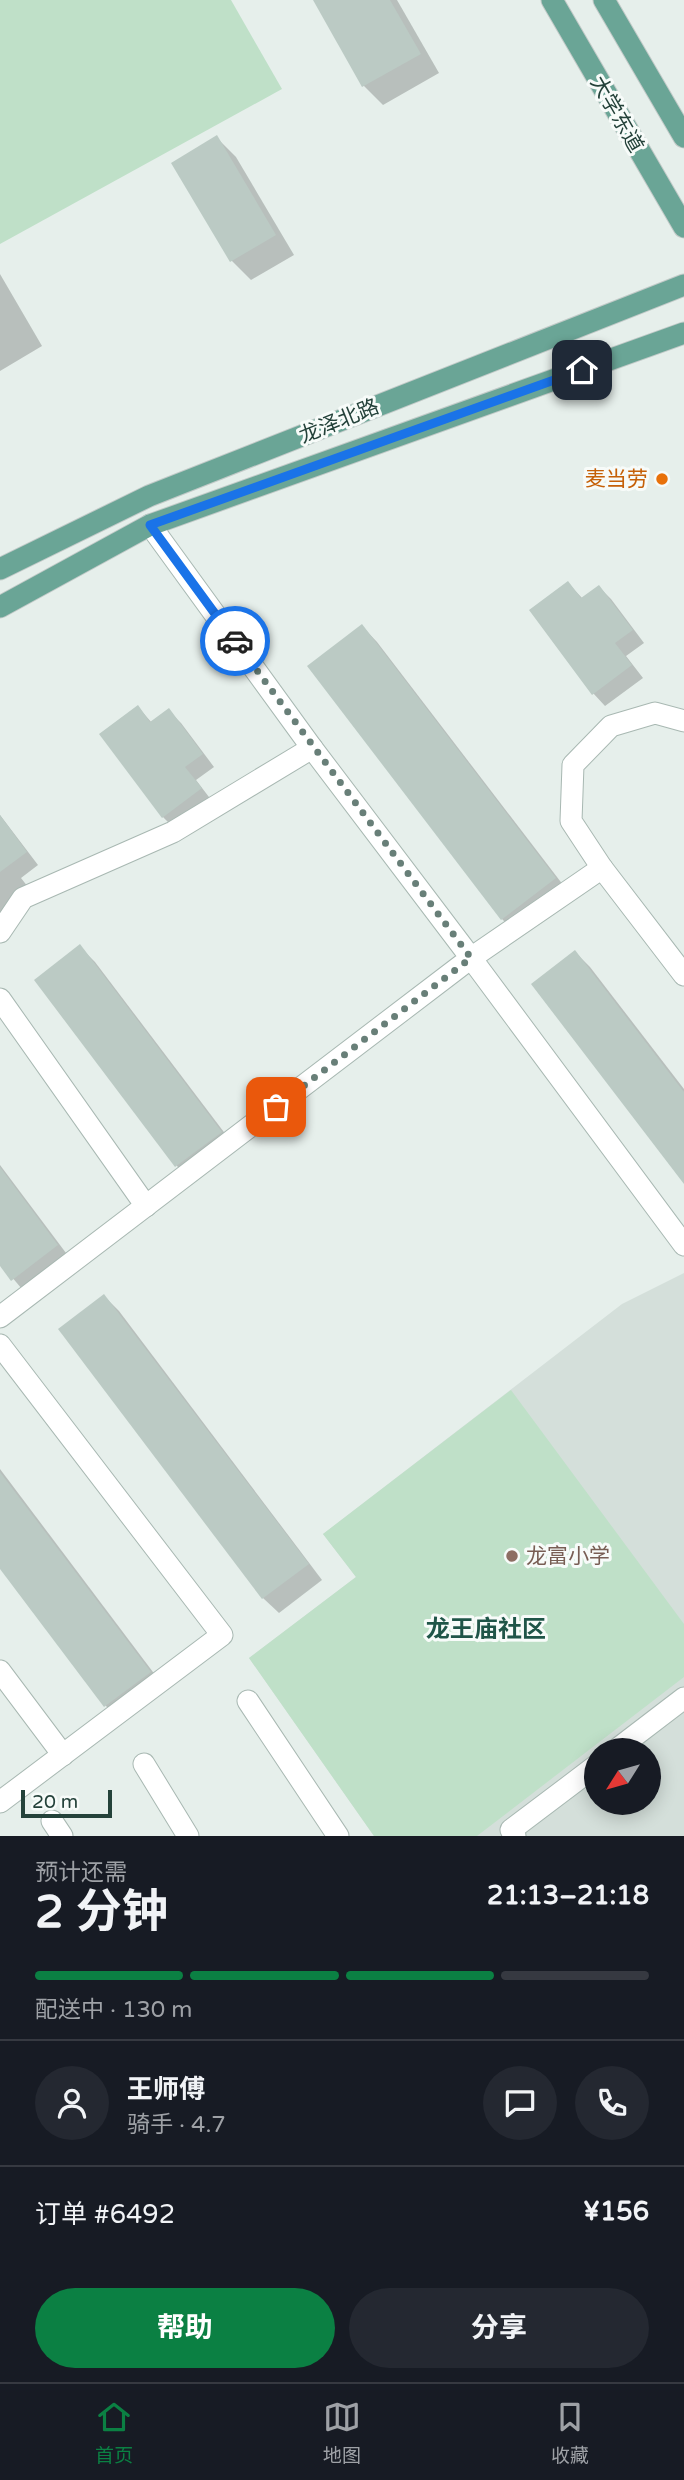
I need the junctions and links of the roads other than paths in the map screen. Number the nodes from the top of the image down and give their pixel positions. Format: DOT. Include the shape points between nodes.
graph roads {
  1 [pos="552,0"];
  2 [pos="604,0"];
  3 [pos="684,137"];
  4 [pos="684,227"];
  5 [pos="684,285"];
  6 [pos="684,333"];
  7 [pos="149,495"];
  8 [pos="150,525"];
  9 [pos="0,569"];
  10 [pos="0,607"];
  11 [pos="684,721"];
  12 [pos="312,747"];
  13 [pos="601,868"];
  14 [pos="0,932"];
  15 [pos="471,958"];
  16 [pos="684,975"];
  17 [pos="0,999"];
  18 [pos="146,1206"];
  19 [pos="684,1245"];
  20 [pos="0,1317"];
  21 [pos="0,1345"];
  22 [pos="0,1671"];
  23 [pos="684,1698"];
  24 [pos="248,1701"];
  25 [pos="632,1738"];
  26 [pos="63,1755"];
  27 [pos="144,1764"];
  28 [pos="584,1775"];
  29 [pos="0,1802"];
  30 [pos="188,1836"];
  31 [pos="338,1836"];
  32 [pos="515,1836"];
  1 -- 4 [label="main road, 大学东道"];
  2 -- 3 [label="main road"];
  5 -- 7 [label="main road, 龙泽北路"];
  6 -- 8 [label="main road, 龙泽北路"];
  7 -- 8 [label="main road"];
  7 -- 9 [label="main road, 龙泽北路"];
  8 -- 10 [label="main road, 龙泽北路"];
  8 -- 12 [label="street"];
  11 -- 13 [label="street" via="655,713 611,726 573,765 571,821"];
  12 -- 14 [label="street" via="173,832 23,898"];
  12 -- 15 [label="street"];
  13 -- 15 [label="street"];
  13 -- 16 [label="street"];
  15 -- 18 [label="street"];
  15 -- 19 [label="street"];
  17 -- 18 [label="street"];
  18 -- 20 [label="street"];
  21 -- 26 [label="street" via="222,1635"];
  22 -- 26 [label="street"];
  23 -- 25 [label="street"];
  24 -- 31 [label="street"];
  26 -- 29 [label="street"];
  27 -- 30 [label="street"];
  28 -- 32 [label="street" via="511,1830"];
}
